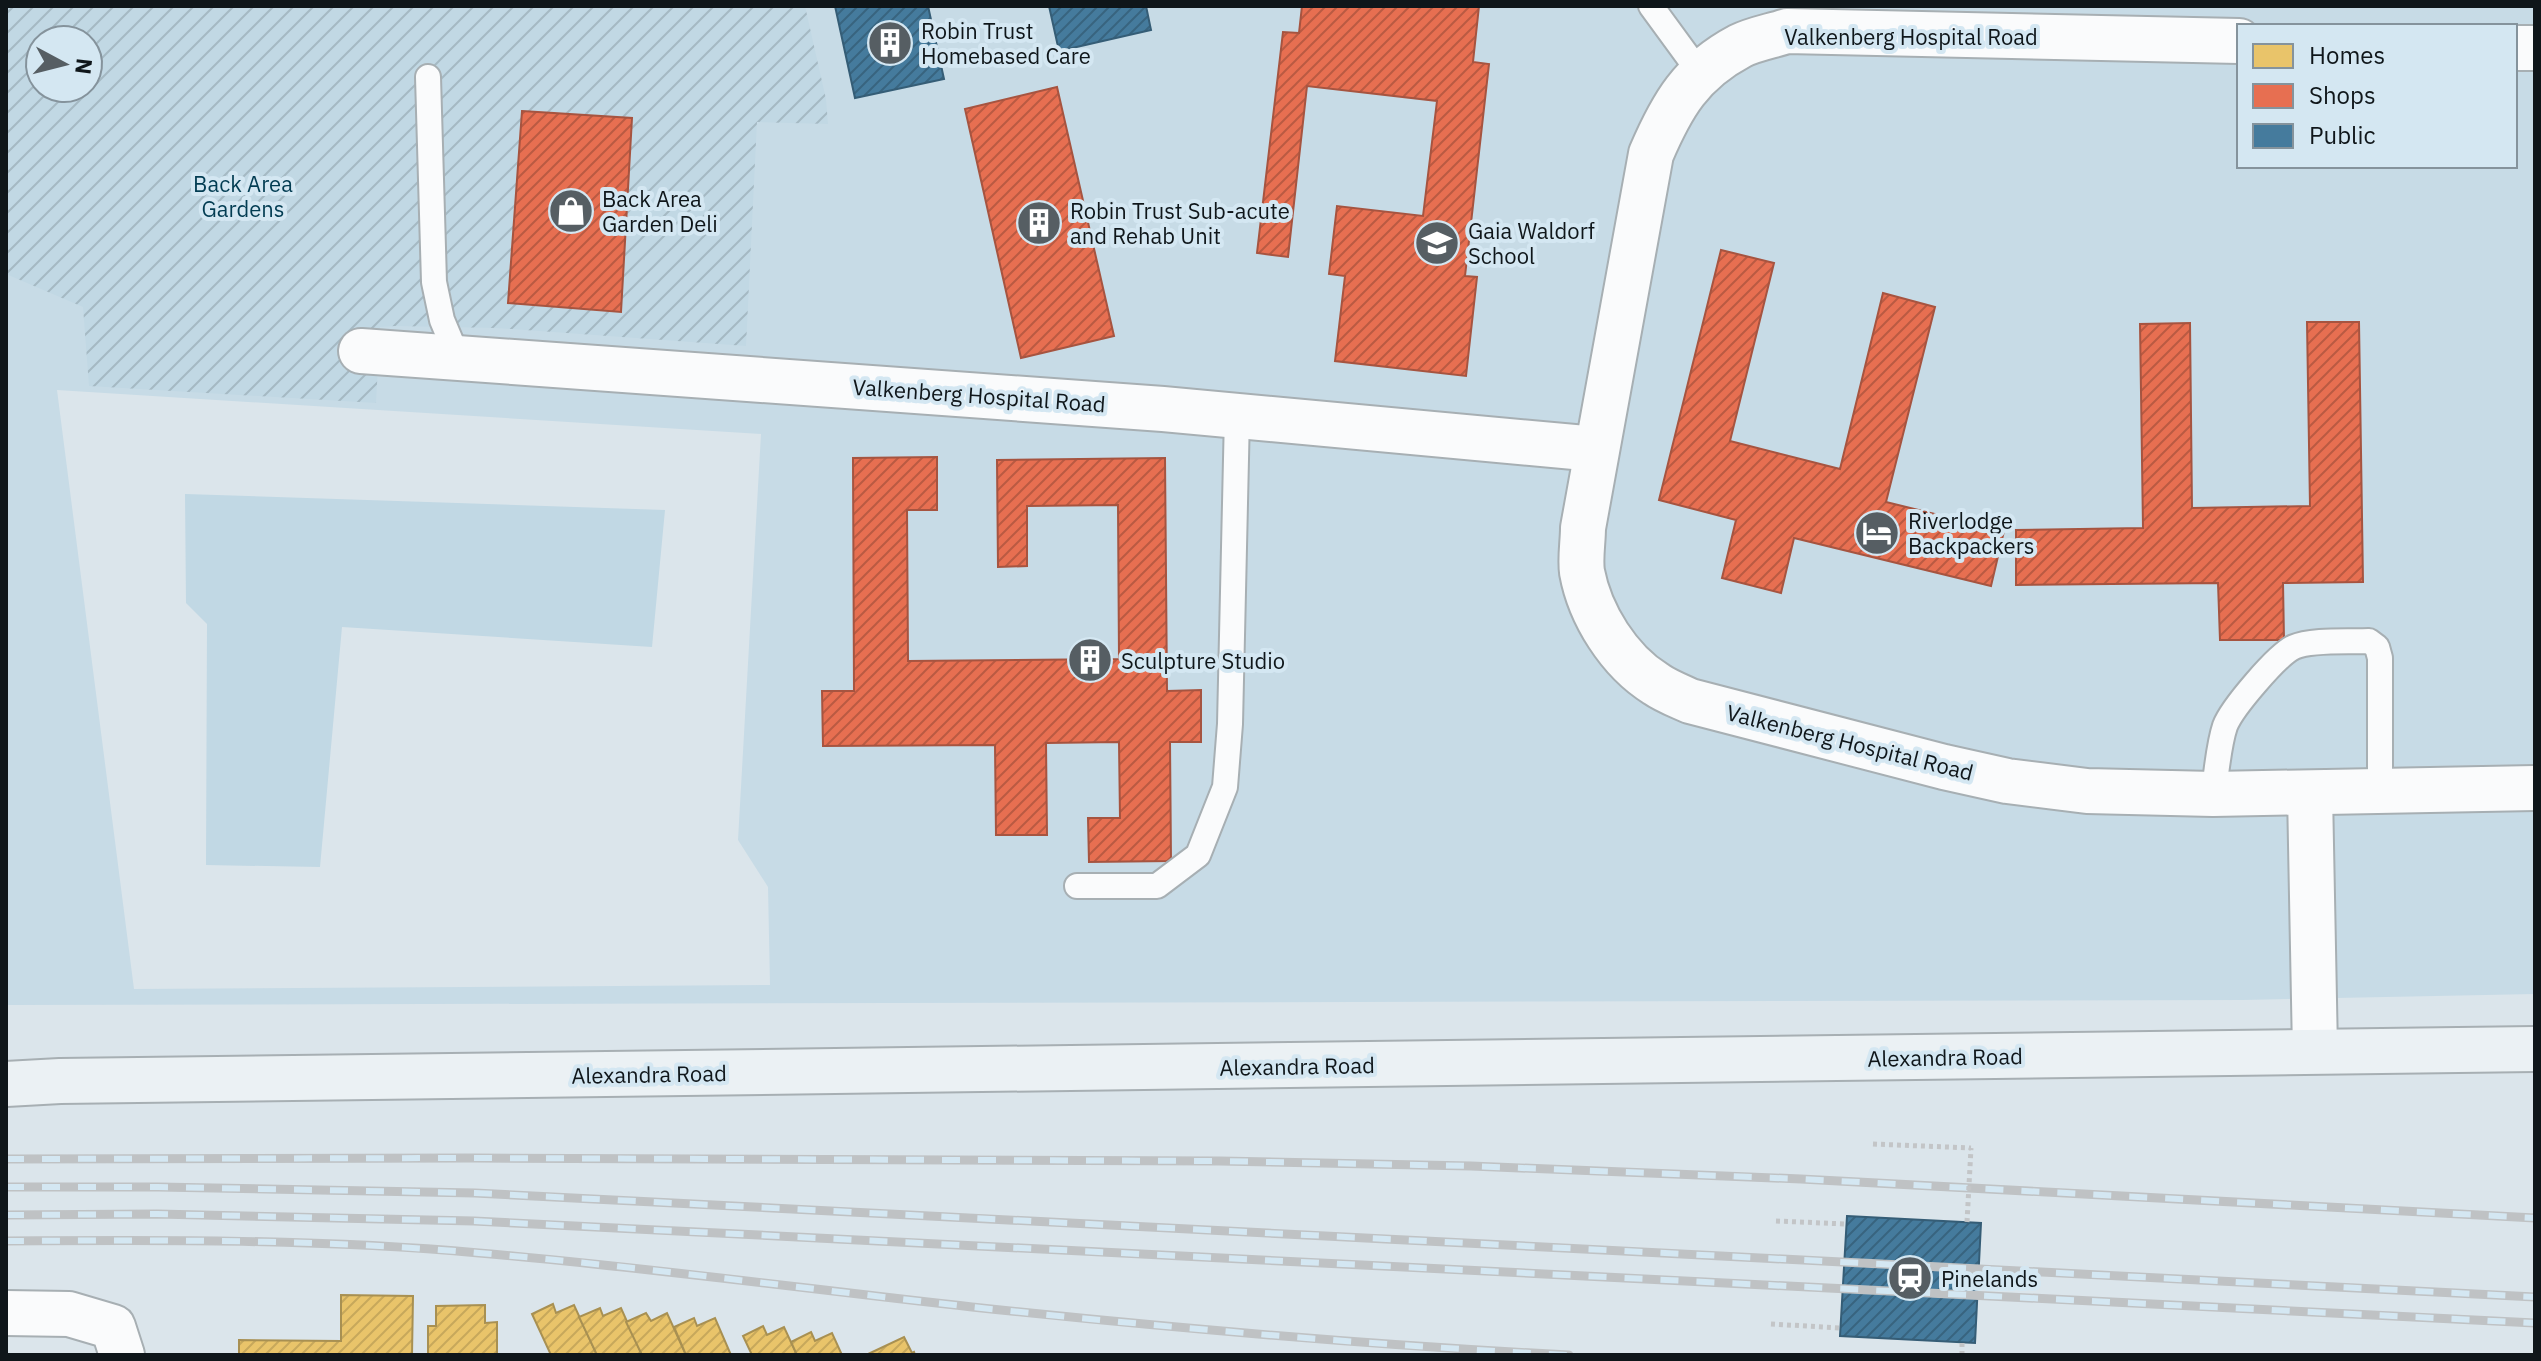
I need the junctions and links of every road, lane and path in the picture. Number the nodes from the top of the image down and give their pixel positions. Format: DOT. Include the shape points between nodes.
graph roads {
  1 [pos="1651,6"];
  2 [pos="2237,41"];
  3 [pos="1700,73"];
  4 [pos="428,77"];
  5 [pos="361,351"];
  6 [pos="458,358"];
  7 [pos="1237,415"];
  8 [pos="1596,449"];
  9 [pos="2535,788"];
  10 [pos="2380,791"];
  11 [pos="2310,793"];
  12 [pos="2213,794"];
  13 [pos="1077,886"];
  14 [pos="2535,1049"];
  15 [pos="2315,1051"];
  16 [pos="6,1075"];
  17 [pos="60,1081"];
  18 [pos="6,1084"];
  19 [pos="1873,1144"];
  20 [pos="1776,1221"];
  21 [pos="1967,1222"];
  22 [pos="1846,1224"];
  23 [pos="6,1313"];
  24 [pos="1771,1324"];
  25 [pos="1841,1328"];
  26 [pos="1962,1342"];
  27 [pos="122,1355"];
  28 [pos="1962,1355"];
  1 -- 3 [label="lane"];
  2 -- 3 [label="street, Valkenberg Hospital Road" via="1787,31 1741,45"];
  3 -- 8 [label="street, Valkenberg Hospital Road" via="1670,110 1651,154"];
  4 -- 6 [label="lane" via="434,282"];
  5 -- 6 [label="street, Valkenberg Hospital Road"];
  6 -- 7 [label="street, Valkenberg Hospital Road"];
  7 -- 8 [label="street, Valkenberg Hospital Road"];
  7 -- 13 [label="lane" via="1225,787 1198,855 1157,886"];
  8 -- 12 [label="street, Valkenberg Hospital Road" via="1582,570 1593,609 1610,637 1656,684 1703,705 2007,781 2087,791"];
  9 -- 10 [label="street, Valkenberg Hospital Road"];
  10 -- 11 [label="street, Valkenberg Hospital Road"];
  10 -- 12 [label="lane" via="2380,658 2369,641 2306,644 2281,657 2225,727"];
  11 -- 12 [label="street, Valkenberg Hospital Road"];
  11 -- 15 [label="street"];
  14 -- 15 [label="street, Alexandra Road"];
  15 -- 17 [label="street, Alexandra Road"];
  16 -- 17 [label="street, Alexandra Road"];
  17 -- 18 [label="street, Alexandra Road"];
  19 -- 21 [label="path, bridge" via="1971,1148"];
  20 -- 22 [label="path"];
  23 -- 27 [label="street" via="69,1314 113,1327"];
  24 -- 25 [label="path"];
  26 -- 28 [label="path"];
}
